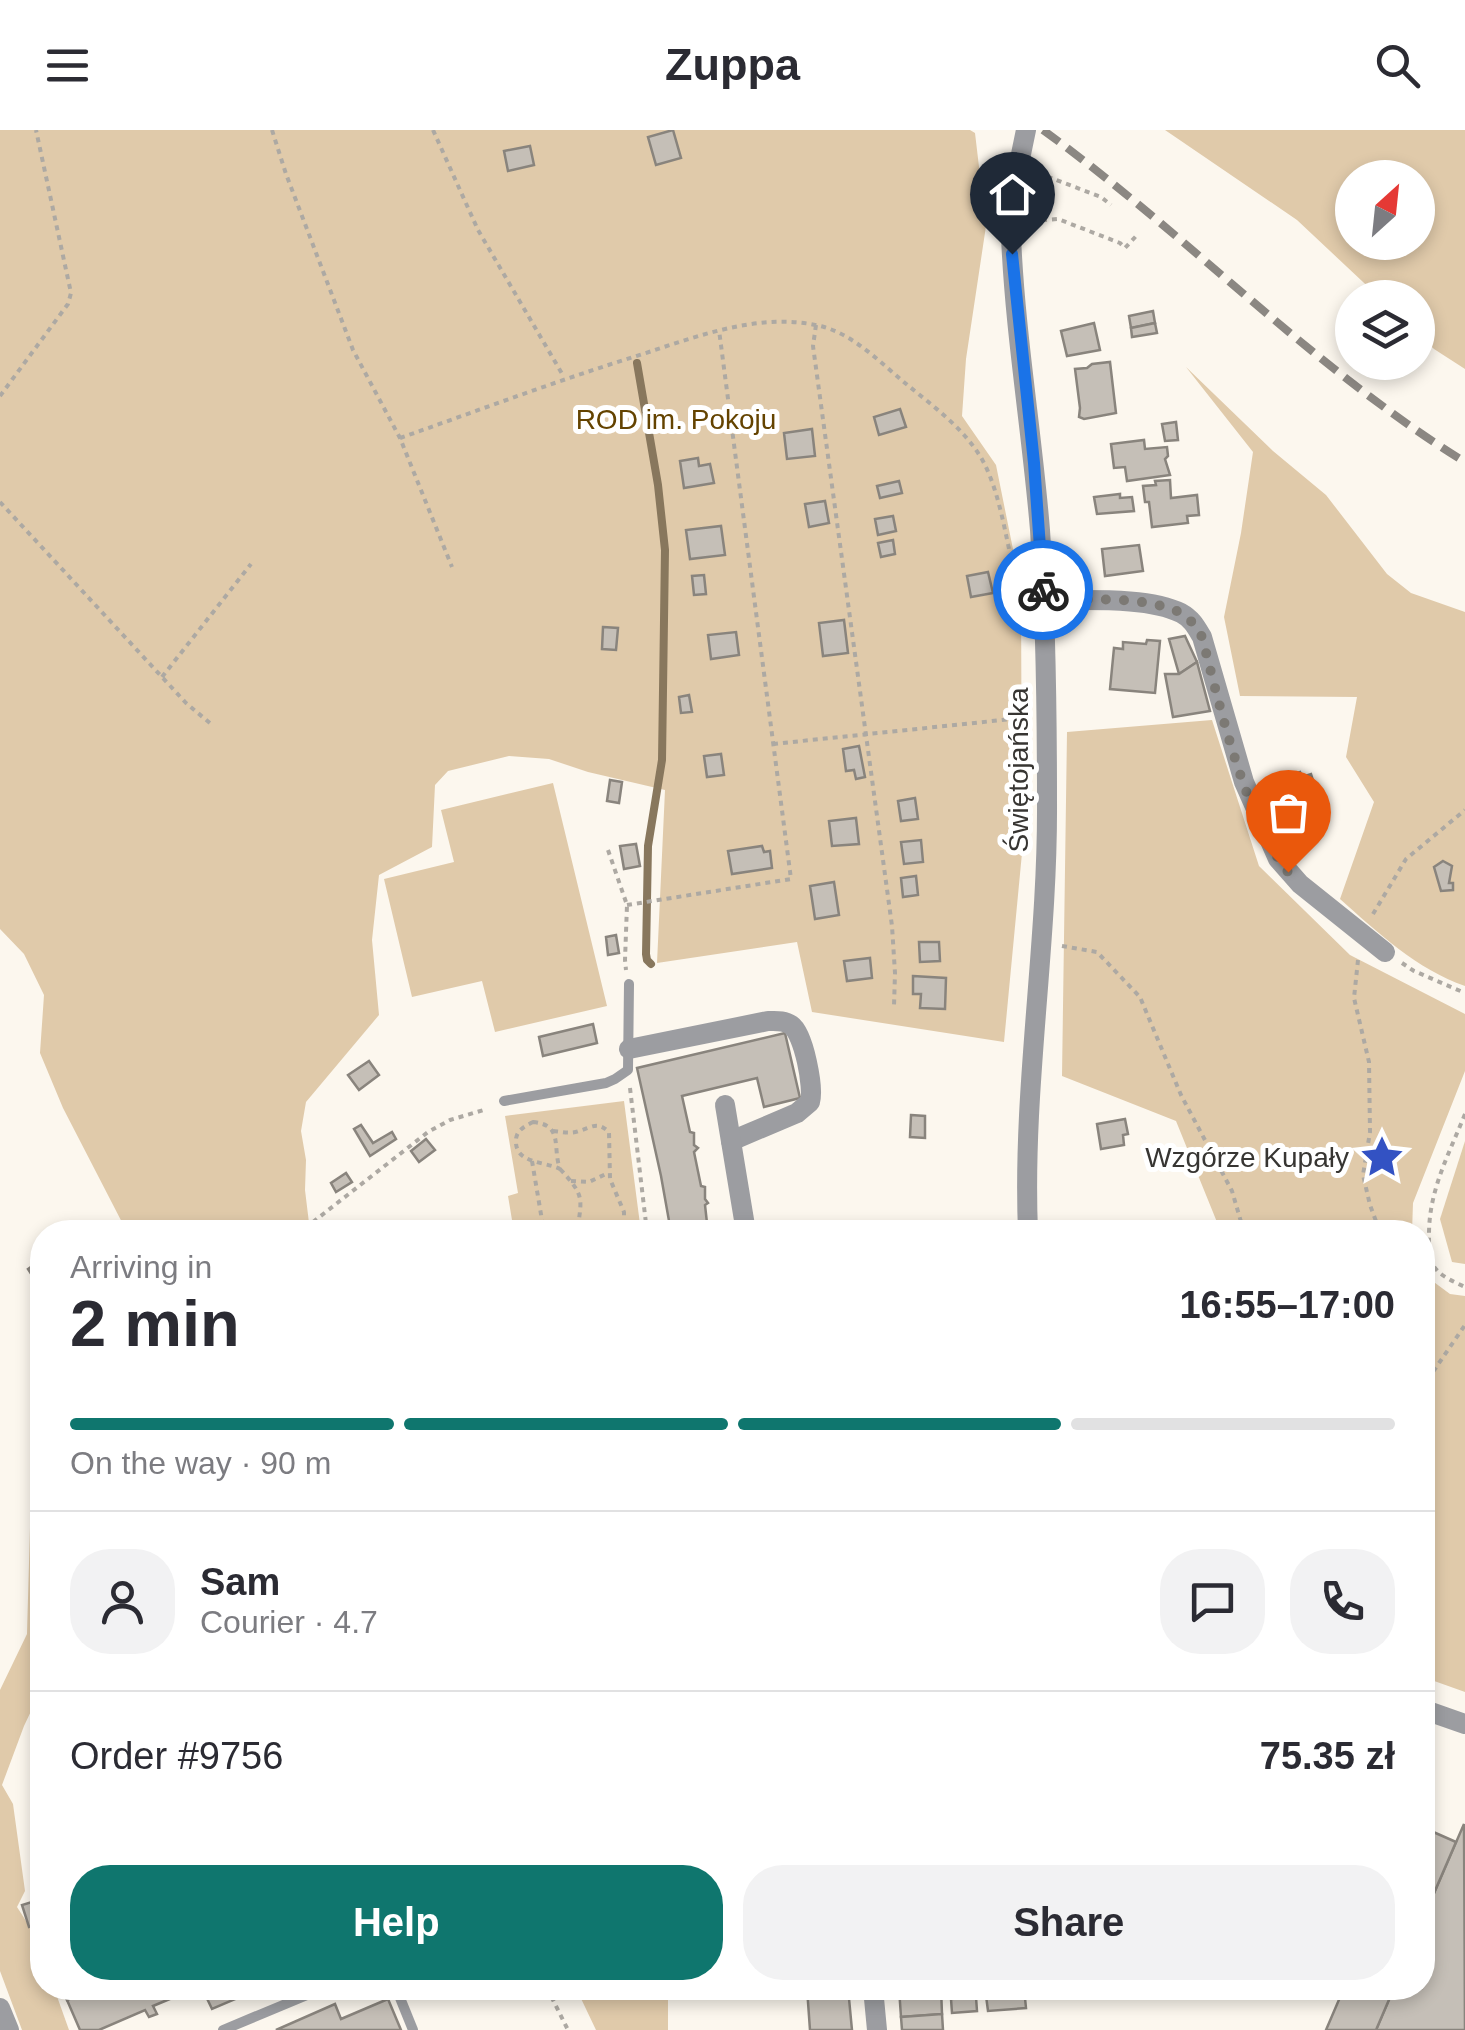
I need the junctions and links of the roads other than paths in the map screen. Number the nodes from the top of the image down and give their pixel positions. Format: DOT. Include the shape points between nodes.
graph roads {
  1 [pos="1026,130"];
  2 [pos="1044,600"];
  3 [pos="1386,952"];
  4 [pos="629,984"];
  5 [pos="628,1060"];
  6 [pos="504,1101"];
  7 [pos="725,1105"];
  8 [pos="732,1141"];
  9 [pos="744,1220"];
  10 [pos="1028,1220"];
  11 [pos="1435,1714"];
  12 [pos="1465,1724"];
  13 [pos="295,2000"];
  14 [pos="401,2000"];
  15 [pos="874,2000"];
  16 [pos="0,2008"];
  17 [pos="9,2030"];
  18 [pos="223,2030"];
  19 [pos="413,2030"];
  20 [pos="877,2030"];
  1 -- 2 [label="street, Świętojańska" via="1011,236"];
  2 -- 3 [label="street" via="1159,606 1193,622 1272,848 1300,884"];
  2 -- 10 [label="street, Świętojańska" via="1048,805"];
  4 -- 5 [label="lane"];
  5 -- 6 [label="lane" via="616,1080"];
  5 -- 8 [label="street" via="768,1022 794,1027 810,1102"];
  7 -- 8 [label="street"];
  8 -- 9 [label="street"];
  11 -- 12 [label="street"];
  13 -- 18 [label="lane"];
  14 -- 19 [label="lane"];
  15 -- 20 [label="street"];
  16 -- 17 [label="street"];
}
